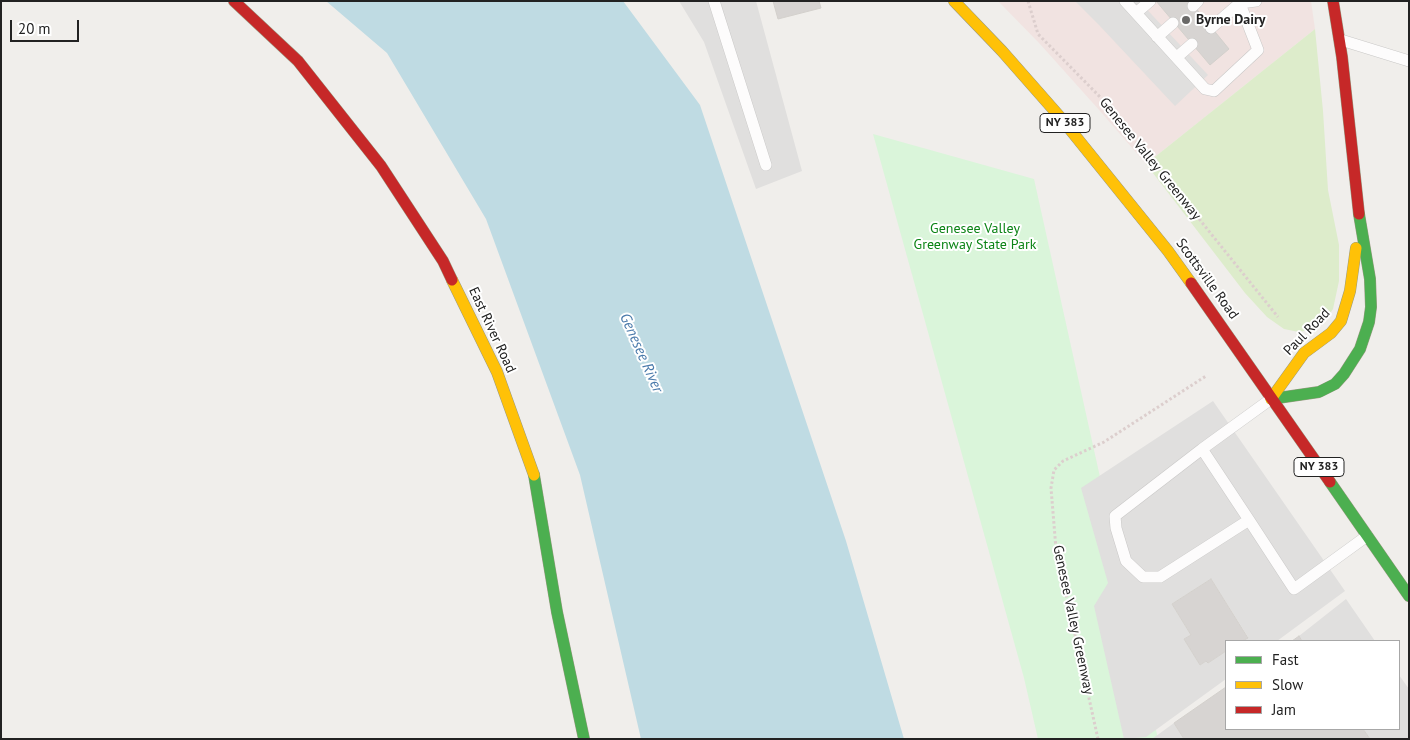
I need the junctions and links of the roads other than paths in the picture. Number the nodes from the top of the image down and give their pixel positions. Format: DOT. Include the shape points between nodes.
graph roads {
  1 [pos="234,1"];
  2 [pos="714,1"];
  3 [pos="954,1"];
  4 [pos="972,1"];
  5 [pos="1125,1"];
  6 [pos="1150,1"];
  7 [pos="1256,1"];
  8 [pos="1333,1"];
  9 [pos="1240,2"];
  10 [pos="964,12"];
  11 [pos="1136,13"];
  12 [pos="1174,23"];
  13 [pos="1211,28"];
  14 [pos="1157,37"];
  15 [pos="1340,40"];
  16 [pos="1192,44"];
  17 [pos="1177,57"];
  18 [pos="1409,61"];
  19 [pos="766,165"];
  20 [pos="1357,201"];
  21 [pos="1271,398"];
  22 [pos="1202,449"];
  23 [pos="1249,520"];
  24 [pos="1367,536"];
  25 [pos="1409,596"];
  26 [pos="584,739"];
  1 -- 26 [label="street, East River Road" via="298,61 381,166 443,261 497,372 536,480"];
  2 -- 19 [label="lane"];
  3 -- 10 [label="street, Scottsville Road / NY 383"];
  4 -- 10 [label="lane"];
  5 -- 11 [label="lane"];
  6 -- 11 [label="lane"];
  7 -- 9 [label="lane"];
  8 -- 15 [label="street, Paul Road"];
  9 -- 13 [label="lane"];
  9 -- 17 [label="lane" via="1258,50 1214,90 1205,89"];
  10 -- 21 [label="street, Scottsville Road / NY 383" via="1060,117 1141,217 1211,310"];
  11 -- 14 [label="lane"];
  12 -- 14 [label="lane"];
  14 -- 17 [label="lane"];
  15 -- 18 [label="lane"];
  15 -- 20 [label="street, Paul Road"];
  16 -- 17 [label="lane"];
  20 -- 21 [label="street, Paul Road" via="1355,258 1345,314 1331,334 1304,353"];
  20 -- 21 [label="street, Paul Road" via="1370,279 1371,307 1360,350 1335,384 1319,392"];
  21 -- 22 [label="lane"];
  21 -- 24 [label="street, Scottsville Road / NY 383"];
  22 -- 23 [label="lane"];
  22 -- 23 [label="lane" via="1115,516 1126,561 1143,577 1160,578"];
  23 -- 24 [label="lane" via="1294,589"];
  24 -- 25 [label="street, Scottsville Road / NY 383"];
}
